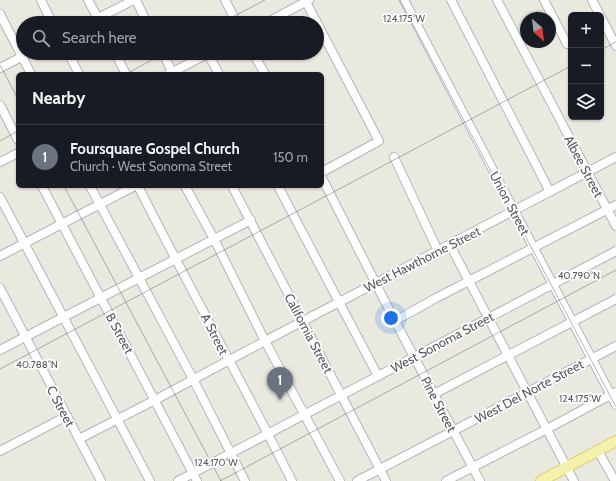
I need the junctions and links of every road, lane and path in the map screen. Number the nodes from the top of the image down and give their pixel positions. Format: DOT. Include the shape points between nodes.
graph roads {
  1 [pos="40,0"];
  2 [pos="88,0"];
  3 [pos="135,0"];
  4 [pos="225,0"];
  5 [pos="404,0"];
  6 [pos="451,0"];
  7 [pos="497,0"];
  8 [pos="544,0"];
  9 [pos="592,0"];
  10 [pos="306,1"];
  11 [pos="598,12"];
  12 [pos="0,14"];
  13 [pos="48,16"];
  14 [pos="96,16"];
  15 [pos="108,16"];
  16 [pos="143,16"];
  17 [pos="233,16"];
  18 [pos="279,16"];
  19 [pos="314,16"];
  20 [pos="604,24"];
  21 [pos="324,36"];
  22 [pos="16,39"];
  23 [pos="567,44"];
  24 [pos="616,46"];
  25 [pos="16,60"];
  26 [pos="27,60"];
  27 [pos="72,60"];
  28 [pos="119,60"];
  29 [pos="166,60"];
  30 [pos="195,60"];
  31 [pos="212,60"];
  32 [pos="257,60"];
  33 [pos="0,68"];
  34 [pos="30,72"];
  35 [pos="78,72"];
  36 [pos="125,72"];
  37 [pos="172,72"];
  38 [pos="174,72"];
  39 [pos="218,72"];
  40 [pos="264,72"];
  41 [pos="0,105"];
  42 [pos="16,136"];
  43 [pos="16,154"];
  44 [pos="394,157"];
  45 [pos="616,158"];
  46 [pos="0,162"];
  47 [pos="324,171"];
  48 [pos="587,173"];
  49 [pos="324,182"];
  50 [pos="43,188"];
  51 [pos="91,188"];
  52 [pos="131,188"];
  53 [pos="139,188"];
  54 [pos="186,188"];
  55 [pos="233,188"];
  56 [pos="279,188"];
  57 [pos="550,192"];
  58 [pos="0,197"];
  59 [pos="99,204"];
  60 [pos="616,205"];
  61 [pos="608,210"];
  62 [pos="514,211"];
  63 [pos="251,220"];
  64 [pos="62,223"];
  65 [pos="616,226"];
  66 [pos="214,239"];
  67 [pos="24,243"];
  68 [pos="450,245"];
  69 [pos="534,248"];
  70 [pos="438,251"];
  71 [pos="616,252"];
  72 [pos="0,256"];
  73 [pos="176,259"];
  74 [pos="138,278"];
  75 [pos="469,281"];
  76 [pos="376,283"];
  77 [pos="553,284"];
  78 [pos="0,288"];
  79 [pos="101,298"];
  80 [pos="616,299"];
  81 [pos="340,302"];
  82 [pos="64,317"];
  83 [pos="489,318"];
  84 [pos="395,321"];
  85 [pos="302,322"];
  86 [pos="573,322"];
  87 [pos="25,336"];
  88 [pos="265,341"];
  89 [pos="616,346"];
  90 [pos="0,350"];
  91 [pos="508,355"];
  92 [pos="414,357"];
  93 [pos="592,358"];
  94 [pos="229,360"];
  95 [pos="378,376"];
  96 [pos="193,379"];
  97 [pos="528,392"];
  98 [pos="613,393"];
  99 [pos="434,394"];
  100 [pos="341,395"];
  101 [pos="155,400"];
  102 [pos="616,405"];
  103 [pos="305,414"];
  104 [pos="67,416"];
  105 [pos="117,419"];
  106 [pos="547,429"];
  107 [pos="454,431"];
  108 [pos="268,433"];
  109 [pos="79,439"];
  110 [pos="616,442"];
  111 [pos="0,451"];
  112 [pos="598,451"];
  113 [pos="231,453"];
  114 [pos="567,467"];
  115 [pos="473,468"];
  116 [pos="380,469"];
  117 [pos="193,473"];
  118 [pos="100,481"];
  119 [pos="150,481"];
  120 [pos="178,481"];
  121 [pos="197,481"];
  122 [pos="245,481"];
  123 [pos="292,481"];
  124 [pos="340,481"];
  125 [pos="357,481"];
  126 [pos="386,481"];
  127 [pos="446,481"];
  128 [pos="480,481"];
  129 [pos="541,481"];
  130 [pos="574,481"];
  131 [pos="615,481"];
  1 -- 13 [label="street"];
  2 -- 14 [label="street"];
  3 -- 15 [label="street"];
  3 -- 16 [label="street"];
  4 -- 17 [label="street"];
  5 -- 62 [label="street, Union Street"];
  6 -- 57 [label="street"];
  7 -- 48 [label="street, Albee Street"];
  8 -- 23 [label="street"];
  9 -- 11 [label="street"];
  10 -- 18 [label="street"];
  10 -- 19 [label="street"];
  12 -- 22 [label="street"];
  20 -- 24 [label="street"];
  21 -- 47 [label="street" via="379,141"];
  25 -- 33 [label="street"];
  26 -- 34 [label="street"];
  27 -- 35 [label="street"];
  28 -- 36 [label="street"];
  29 -- 37 [label="street"];
  30 -- 38 [label="street"];
  31 -- 39 [label="street"];
  32 -- 40 [label="street"];
  41 -- 42 [label="street"];
  43 -- 46 [label="street"];
  44 -- 70 [label="street"];
  45 -- 48 [label="street, West Hawthorne Street"];
  48 -- 57 [label="street, West Hawthorne Street"];
  48 -- 61 [label="street, Albee Street"];
  49 -- 76 [label="street, Pine Street"];
  50 -- 64 [label="street, B Street"];
  51 -- 59 [label="street"];
  52 -- 59 [label="street"];
  53 -- 73 [label="street, A Street"];
  54 -- 66 [label="street"];
  55 -- 63 [label="street, California Street"];
  56 -- 81 [label="street"];
  57 -- 62 [label="street, West Hawthorne Street"];
  58 -- 67 [label="street"];
  59 -- 64 [label="street"];
  59 -- 74 [label="street"];
  60 -- 61 [label="street"];
  61 -- 65 [label="street, Albee Street"];
  61 -- 69 [label="street"];
  62 -- 68 [label="street, West Hawthorne Street"];
  62 -- 69 [label="street, Union Street"];
  63 -- 66 [label="street"];
  63 -- 85 [label="street, California Street"];
  64 -- 67 [label="street"];
  64 -- 79 [label="street, B Street"];
  66 -- 73 [label="street"];
  66 -- 88 [label="street"];
  67 -- 72 [label="street"];
  67 -- 82 [label="street"];
  68 -- 70 [label="street, West Hawthorne Street"];
  68 -- 75 [label="street"];
  69 -- 75 [label="street"];
  69 -- 77 [label="street, Union Street"];
  70 -- 76 [label="street, West Hawthorne Street"];
  71 -- 77 [label="street, West Sonoma Street"];
  73 -- 74 [label="street"];
  73 -- 94 [label="street, A Street"];
  74 -- 79 [label="street"];
  74 -- 96 [label="street"];
  75 -- 83 [label="street"];
  75 -- 84 [label="street"];
  76 -- 81 [label="street, West Hawthorne Street"];
  76 -- 84 [label="street, Pine Street"];
  77 -- 83 [label="street, West Sonoma Street"];
  77 -- 86 [label="street, Union Street"];
  78 -- 87 [label="street, C Street"];
  79 -- 82 [label="street"];
  79 -- 101 [label="street, B Street"];
  80 -- 86 [label="street"];
  81 -- 85 [label="street, West Hawthorne Street"];
  81 -- 95 [label="street"];
  82 -- 87 [label="street"];
  82 -- 105 [label="street"];
  83 -- 91 [label="street"];
  83 -- 92 [label="street, West Sonoma Street"];
  84 -- 92 [label="street, Pine Street"];
  85 -- 88 [label="street, West Hawthorne Street"];
  85 -- 100 [label="street, California Street"];
  86 -- 91 [label="street"];
  86 -- 93 [label="street, Union Street"];
  87 -- 90 [label="street"];
  87 -- 104 [label="street, C Street"];
  88 -- 94 [label="street, West Hawthorne Street"];
  88 -- 103 [label="street"];
  89 -- 93 [label="street, West Del Norte Street"];
  91 -- 97 [label="street"];
  91 -- 99 [label="street"];
  92 -- 95 [label="street, West Sonoma Street"];
  92 -- 99 [label="street, Pine Street"];
  93 -- 97 [label="street, West Del Norte Street"];
  93 -- 98 [label="street, Union Street"];
  94 -- 96 [label="street, West Hawthorne Street"];
  94 -- 108 [label="street, A Street"];
  95 -- 100 [label="street, West Sonoma Street"];
  96 -- 101 [label="street, West Hawthorne Street"];
  96 -- 113 [label="street"];
  97 -- 106 [label="street"];
  97 -- 107 [label="street, West Del Norte Street"];
  98 -- 102 [label="street, Union Street"];
  98 -- 106 [label="street"];
  99 -- 107 [label="street, Pine Street"];
  100 -- 103 [label="street, West Sonoma Street"];
  100 -- 116 [label="street, California Street"];
  101 -- 105 [label="street, West Hawthorne Street"];
  101 -- 117 [label="street, B Street"];
  103 -- 108 [label="street, West Sonoma Street"];
  103 -- 124 [label="street"];
  104 -- 109 [label="street, C Street"];
  104 -- 111 [label="street"];
  105 -- 109 [label="street, West Hawthorne Street"];
  105 -- 119 [label="street"];
  106 -- 114 [label="street"];
  106 -- 115 [label="street"];
  107 -- 115 [label="street, Pine Street"];
  107 -- 116 [label="street, West Del Norte Street"];
  108 -- 113 [label="street, West Sonoma Street"];
  108 -- 123 [label="street, A Street"];
  109 -- 118 [label="street, C Street"];
  110 -- 112 [label="main road"];
  112 -- 114 [label="main road"];
  112 -- 131 [label="street"];
  113 -- 117 [label="street, West Sonoma Street"];
  113 -- 122 [label="street"];
  114 -- 129 [label="main road"];
  114 -- 130 [label="street"];
  115 -- 127 [label="street"];
  115 -- 128 [label="street, Pine Street"];
  116 -- 125 [label="street, West Del Norte Street"];
  116 -- 126 [label="street, California Street"];
  117 -- 120 [label="street, West Sonoma Street"];
  117 -- 121 [label="street, B Street"];
}
